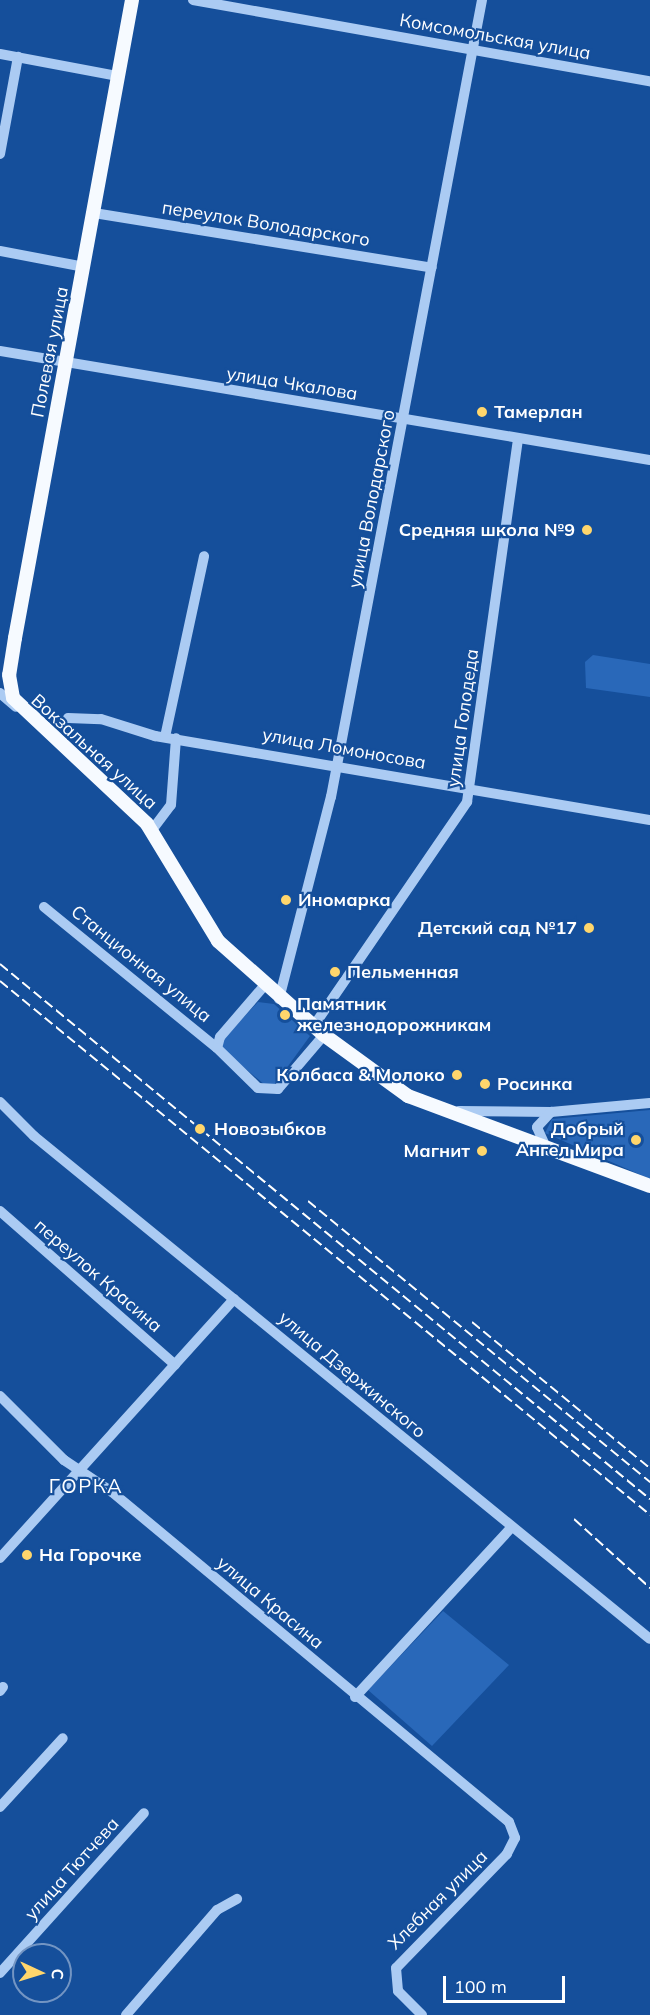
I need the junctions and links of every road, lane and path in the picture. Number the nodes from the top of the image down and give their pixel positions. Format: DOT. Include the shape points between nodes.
graph roads {
  1 [pos="132,0"];
  2 [pos="193,0"];
  3 [pos="482,0"];
  4 [pos="473,50"];
  5 [pos="0,54"];
  6 [pos="18,57"];
  7 [pos="118,76"];
  8 [pos="650,81"];
  9 [pos="0,154"];
  10 [pos="94,213"];
  11 [pos="0,251"];
  12 [pos="85,267"];
  13 [pos="432,268"];
  14 [pos="0,351"];
  15 [pos="67,363"];
  16 [pos="404,419"];
  17 [pos="518,439"];
  18 [pos="650,460"];
  19 [pos="204,556"];
  20 [pos="9,669"];
  21 [pos="0,684"];
  22 [pos="0,693"];
  23 [pos="19,709"];
  24 [pos="68,718"];
  25 [pos="170,737"];
  26 [pos="338,766"];
  27 [pos="470,789"];
  28 [pos="650,820"];
  29 [pos="152,830"];
  30 [pos="44,907"];
  31 [pos="264,986"];
  32 [pos="279,999"];
  33 [pos="319,1031"];
  34 [pos="217,1048"];
  35 [pos="0,1102"];
  36 [pos="650,1103"];
  37 [pos="440,1108"];
  38 [pos="551,1112"];
  39 [pos="544,1143"];
  40 [pos="650,1186"];
  41 [pos="0,1211"];
  42 [pos="234,1299"];
  43 [pos="175,1365"];
  44 [pos="0,1396"];
  45 [pos="79,1472"];
  46 [pos="511,1528"];
  47 [pos="0,1558"];
  48 [pos="650,1638"];
  49 [pos="356,1697"];
  50 [pos="63,1738"];
  51 [pos="0,1807"];
  52 [pos="144,1813"];
  53 [pos="514,1838"];
  54 [pos="237,1899"];
  55 [pos="0,1973"];
  56 [pos="126,2015"];
  57 [pos="422,2015"];
  1 -- 7 [label="main road, Полевая улица"];
  2 -- 4 [label="street, Комсомольская улица"];
  3 -- 4 [label="street, улица Володарского"];
  4 -- 8 [label="street, Комсомольская улица"];
  4 -- 13 [label="street, улица Володарского"];
  5 -- 6 [label="street"];
  6 -- 7 [label="street"];
  6 -- 9 [label="street"];
  7 -- 10 [label="main road, Полевая улица"];
  10 -- 12 [label="main road, Полевая улица"];
  10 -- 13 [label="street, переулок Володарского"];
  11 -- 12 [label="street"];
  12 -- 15 [label="main road, Полевая улица"];
  13 -- 16 [label="street, улица Володарского"];
  14 -- 15 [label="street, улица Чкалова"];
  15 -- 16 [label="street, улица Чкалова"];
  15 -- 20 [label="main road, Полевая улица"];
  16 -- 17 [label="street, улица Чкалова"];
  16 -- 26 [label="street, улица Володарского"];
  17 -- 18 [label="street, улица Чкалова"];
  17 -- 27 [label="street, улица Голодеда"];
  19 -- 25 [label="street"];
  20 -- 21 [label="street"];
  20 -- 23 [label="main road, Полевая улица"];
  22 -- 23 [label="street, Вокзальная улица"];
  23 -- 29 [label="main road, Вокзальная улица"];
  24 -- 25 [label="street, улица Ломоносова" via="100,719"];
  25 -- 26 [label="street, улица Ломоносова"];
  25 -- 29 [label="street" via="171,805"];
  26 -- 27 [label="street, улица Ломоносова"];
  26 -- 32 [label="street, улица Володарского"];
  27 -- 28 [label="street, улица Ломоносова"];
  27 -- 33 [label="street, улица Голодеда" via="464,807"];
  29 -- 31 [label="main road, Вокзальная улица" via="206,925"];
  30 -- 34 [label="street, Станционная улица"];
  31 -- 32 [label="main road, Вокзальная улица"];
  31 -- 34 [label="street" via="220,1036"];
  32 -- 33 [label="main road, Вокзальная улица"];
  33 -- 34 [label="street" via="278,1089 267,1092 226,1062"];
  33 -- 37 [label="main road, Вокзальная улица" via="403,1094"];
  35 -- 42 [label="street, улица Дзержинского" via="34,1136"];
  36 -- 38 [label="street"];
  37 -- 38 [label="street"];
  37 -- 39 [label="main road, Вокзальная улица"];
  38 -- 39 [label="street" via="537,1126"];
  39 -- 40 [label="main road, Вокзальная улица"];
  41 -- 43 [label="street, переулок Красина"];
  42 -- 43 [label="street"];
  42 -- 46 [label="street, улица Дзержинского"];
  43 -- 45 [label="street"];
  44 -- 45 [label="street, улица Красина"];
  45 -- 47 [label="street"];
  45 -- 49 [label="street, улица Красина" via="126,1503"];
  46 -- 48 [label="street, улица Дзержинского"];
  46 -- 49 [label="street"];
  49 -- 53 [label="street, улица Красина" via="507,1819"];
  50 -- 51 [label="street"];
  52 -- 55 [label="street, улица Тютчева"];
  53 -- 57 [label="street, Хлебная улица" via="507,1854 396,1968 398,1991"];
  54 -- 56 [label="street" via="217,1910"];
}
